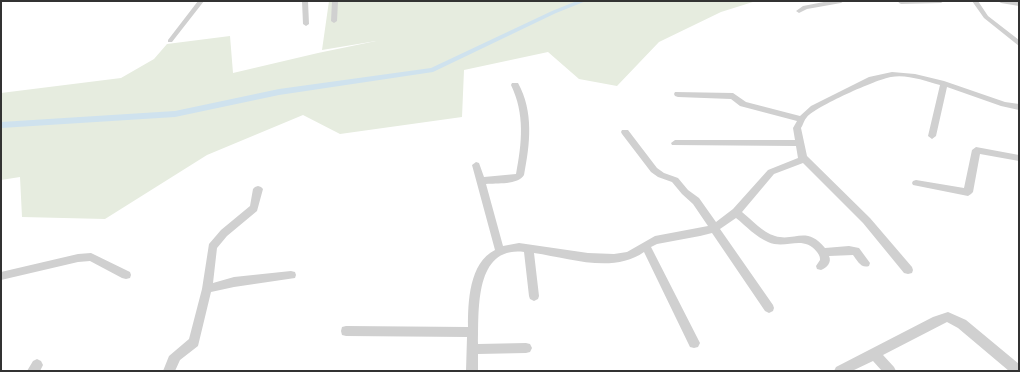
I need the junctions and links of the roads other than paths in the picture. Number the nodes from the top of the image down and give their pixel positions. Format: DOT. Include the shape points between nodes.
graph roads {
  1 [pos="201,1"];
  2 [pos="305,1"];
  3 [pos="335,1"];
  4 [pos="841,1"];
  5 [pos="941,1"];
  6 [pos="975,1"];
  7 [pos="1001,1"];
  8 [pos="901,2"];
  9 [pos="1019,4"];
  10 [pos="799,11"];
  11 [pos="334,21"];
  12 [pos="306,24"];
  13 [pos="170,41"];
  14 [pos="1019,44"];
  15 [pos="944,84"];
  16 [pos="515,85"];
  17 [pos="678,94"];
  18 [pos="1019,107"];
  19 [pos="801,119"];
  20 [pos="625,132"];
  21 [pos="932,136"];
  22 [pos="675,143"];
  23 [pos="800,143"];
  24 [pos="803,157"];
  25 [pos="1019,158"];
  26 [pos="476,165"];
  27 [pos="480,181"];
  28 [pos="916,183"];
  29 [pos="258,189"];
  30 [pos="736,213"];
  31 [pos="714,228"];
  32 [pos="646,246"];
  33 [pos="529,248"];
  34 [pos="500,251"];
  35 [pos="822,252"];
  36 [pos="865,263"];
  37 [pos="821,266"];
  38 [pos="908,270"];
  39 [pos="126,275"];
  40 [pos="291,275"];
  41 [pos="2,277"];
  42 [pos="207,289"];
  43 [pos="534,296"];
  44 [pos="770,308"];
  45 [pos="346,331"];
  46 [pos="473,332"];
  47 [pos="694,343"];
  48 [pos="526,348"];
  49 [pos="472,349"];
  50 [pos="874,354"];
  51 [pos="168,371"];
  52 [pos="472,371"];
  53 [pos="840,371"];
  54 [pos="890,371"];
  55 [pos="1018,371"];
  1 -- 13 [label="street"];
  2 -- 12 [label="street"];
  3 -- 11 [label="street"];
  4 -- 10 [label="street" via="806,7"];
  5 -- 8 [label="street"];
  6 -- 14 [label="street" via="986,17"];
  7 -- 9 [label="street"];
  15 -- 18 [label="street"];
  15 -- 19 [label="street" via="915,76 885,75 814,108"];
  15 -- 21 [label="street"];
  16 -- 27 [label="street" via="522,97 525,113 525,141 520,175 514,178"];
  17 -- 19 [label="street" via="733,96 743,104"];
  19 -- 23 [label="street" via="797,128"];
  20 -- 31 [label="street" via="654,170 675,180 696,201"];
  22 -- 23 [label="street"];
  23 -- 24 [label="street"];
  24 -- 30 [label="street" via="800,162 772,171"];
  24 -- 38 [label="street" via="878,234"];
  25 -- 28 [label="street" via="976,150 968,192"];
  26 -- 27 [label="street"];
  27 -- 34 [label="street"];
  29 -- 42 [label="street" via="254,208 224,233 212,247"];
  30 -- 31 [label="street"];
  30 -- 35 [label="street" via="772,239 803,238 810,240"];
  31 -- 32 [label="street" via="693,235 655,240"];
  31 -- 44 [label="street"];
  32 -- 33 [label="street" via="636,253 614,259"];
  32 -- 47 [label="street"];
  33 -- 34 [label="street"];
  33 -- 43 [label="street"];
  34 -- 46 [label="street" via="484,267 478,278"];
  35 -- 36 [label="street" via="856,251"];
  35 -- 37 [label="street" via="826,258"];
  39 -- 41 [label="street" via="91,257"];
  40 -- 42 [label="street" via="234,282"];
  42 -- 51 [label="street" via="194,342 190,348 176,355"];
  45 -- 46 [label="street"];
  46 -- 49 [label="street"];
  48 -- 49 [label="street"];
  49 -- 52 [label="street"];
  50 -- 53 [label="street"];
  50 -- 54 [label="street"];
  50 -- 55 [label="street" via="948,317 962,324"];
}
